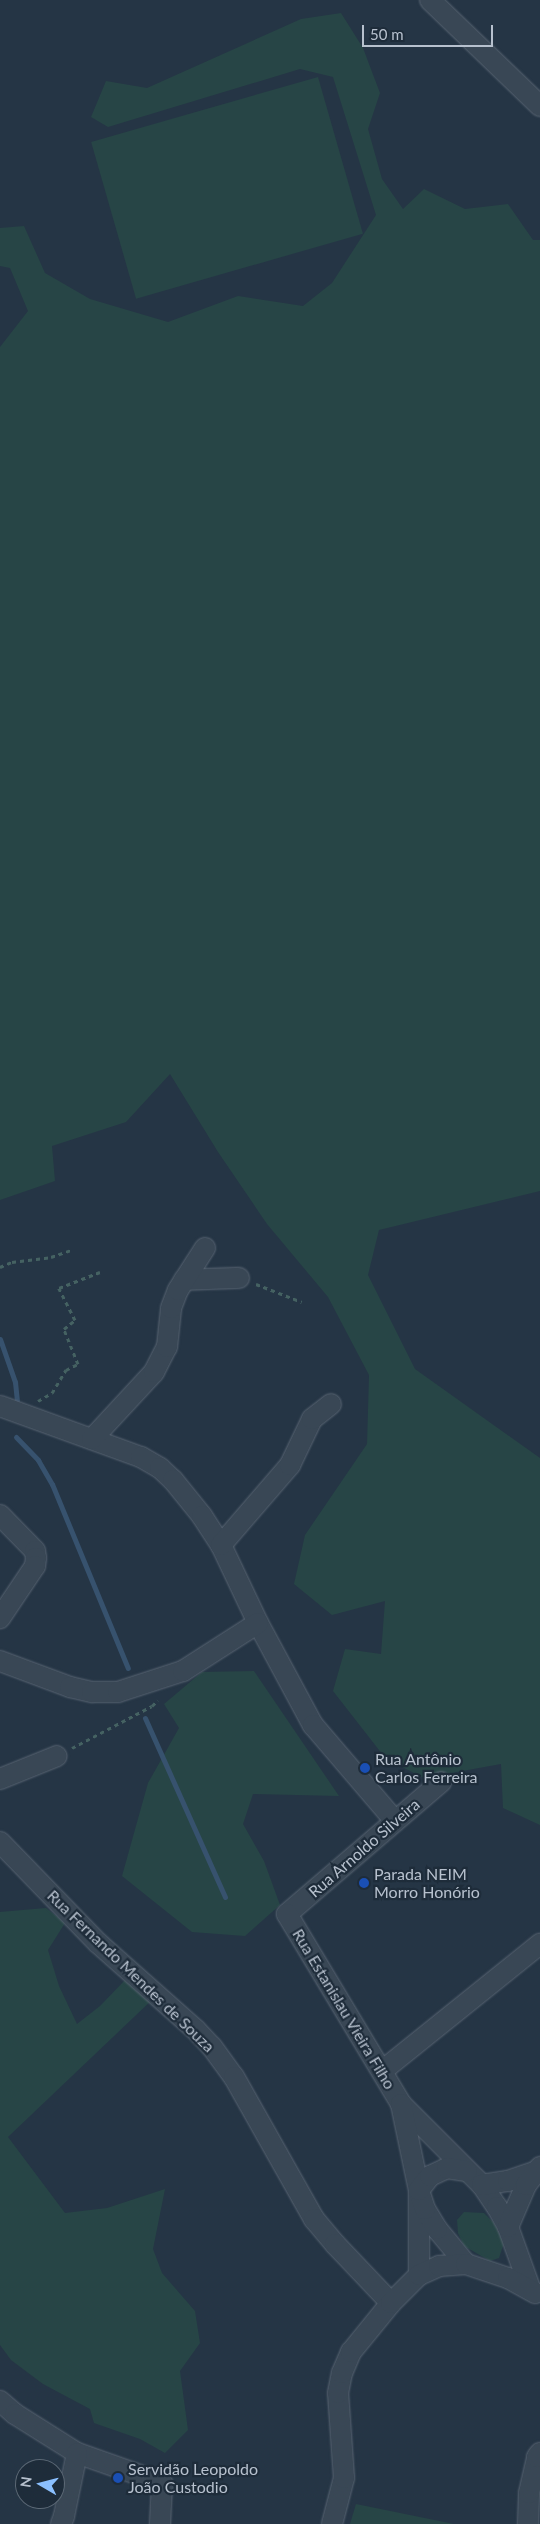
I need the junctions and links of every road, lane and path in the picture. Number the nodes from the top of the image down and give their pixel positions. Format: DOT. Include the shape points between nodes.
graph roads {
  1 [pos="430,0"];
  2 [pos="540,106"];
  3 [pos="205,1248"];
  4 [pos="71,1250"];
  5 [pos="0,1267"];
  6 [pos="100,1272"];
  7 [pos="239,1278"];
  8 [pos="184,1280"];
  9 [pos="302,1302"];
  10 [pos="331,1404"];
  11 [pos="9,1410"];
  12 [pos="92,1439"];
  13 [pos="0,1515"];
  14 [pos="221,1545"];
  15 [pos="0,1618"];
  16 [pos="258,1623"];
  17 [pos="0,1661"];
  18 [pos="183,1672"];
  19 [pos="56,1756"];
  20 [pos="0,1780"];
  21 [pos="441,1782"];
  22 [pos="395,1821"];
  23 [pos="0,1842"];
  24 [pos="287,1914"];
  25 [pos="540,1944"];
  26 [pos="382,2071"];
  27 [pos="401,2104"];
  28 [pos="537,2170"];
  29 [pos="467,2171"];
  30 [pos="482,2185"];
  31 [pos="419,2190"];
  32 [pos="508,2227"];
  33 [pos="466,2264"];
  34 [pos="419,2276"];
  35 [pos="535,2293"];
  36 [pos="391,2302"];
  37 [pos="0,2401"];
  38 [pos="77,2452"];
  39 [pos="540,2453"];
  40 [pos="61,2524"];
  41 [pos="160,2524"];
  42 [pos="332,2524"];
  43 [pos="528,2524"];
  1 -- 2 [label="street"];
  3 -- 8 [label="street"];
  4 -- 5 [label="path"];
  6 -- 11 [label="path" via="59,1288 75,1320 64,1329 78,1364 66,1370 52,1393"];
  7 -- 8 [label="street"];
  7 -- 9 [label="path"];
  8 -- 12 [label="street" via="171,1308 162,1359 154,1372"];
  10 -- 14 [label="street" via="312,1419 290,1465"];
  11 -- 12 [label="street"];
  12 -- 14 [label="street" via="141,1456 160,1468 186,1495"];
  13 -- 15 [label="street" via="35,1550 36,1558 35,1566"];
  14 -- 16 [label="street"];
  16 -- 18 [label="street"];
  16 -- 22 [label="street" via="313,1725"];
  17 -- 18 [label="street" via="70,1687 106,1693"];
  18 -- 19 [label="path" via="152,1706"];
  19 -- 20 [label="street"];
  21 -- 22 [label="street, Rua Arnoldo Silveira"];
  22 -- 24 [label="street, Rua Arnoldo Silveira"];
  23 -- 36 [label="street, Rua Fernando Mendes de Souza" via="98,1943 212,2047 234,2077 314,2219"];
  24 -- 26 [label="street, Rua Estanislau Vieira Filho"];
  25 -- 26 [label="street"];
  26 -- 27 [label="street, Rua Estanislau Vieira Filho"];
  27 -- 29 [label="street, Rua Estanislau Vieira Filho"];
  27 -- 31 [label="street, Rua Estanislau Vieira Filho"];
  28 -- 30 [label="street" via="508,2181"];
  28 -- 32 [label="street" via="518,2199"];
  29 -- 30 [label="street, Rua Estanislau Vieira Filho"];
  29 -- 31 [label="street" via="447,2168 430,2176"];
  30 -- 32 [label="street, Rua Estanislau Vieira Filho"];
  31 -- 33 [label="street" via="425,2209 437,2229"];
  31 -- 34 [label="street"];
  32 -- 35 [label="street, Rua Estanislau Vieira Filho"];
  33 -- 34 [label="street" via="439,2266"];
  33 -- 35 [label="street"];
  34 -- 36 [label="street"];
  36 -- 42 [label="street" via="351,2352 342,2373 338,2393 344,2478"];
  37 -- 38 [label="street" via="15,2414"];
  38 -- 40 [label="street"];
  38 -- 41 [label="street" via="162,2483"];
  39 -- 43 [label="street" via="529,2493"];
}
